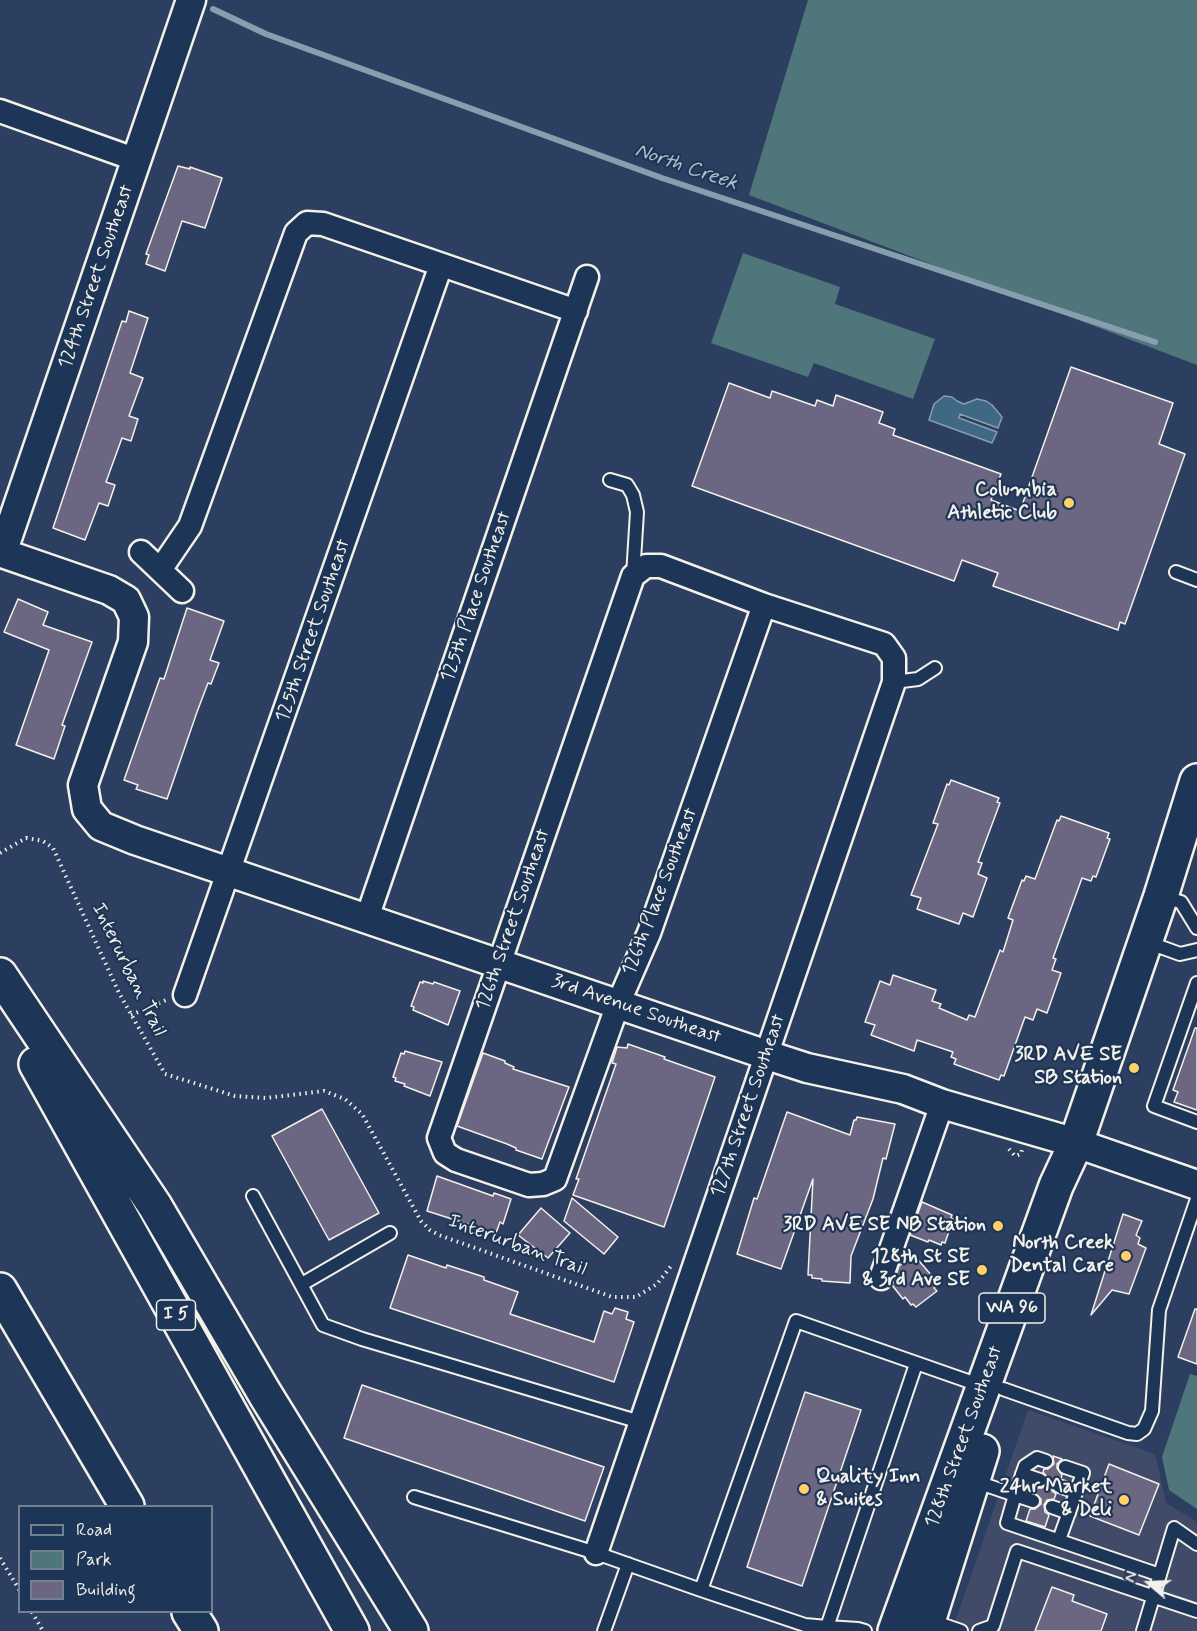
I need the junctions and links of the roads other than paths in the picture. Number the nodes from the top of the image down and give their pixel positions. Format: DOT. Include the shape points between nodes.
graph roads {
  1 [pos="192,0"];
  2 [pos="0,111"];
  3 [pos="137,160"];
  4 [pos="441,265"];
  5 [pos="587,277"];
  6 [pos="576,311"];
  7 [pos="610,480"];
  8 [pos="141,552"];
  9 [pos="1,553"];
  10 [pos="160,570"];
  11 [pos="1176,572"];
  12 [pos="633,576"];
  13 [pos="1197,580"];
  14 [pos="182,591"];
  15 [pos="764,605"];
  16 [pos="935,668"];
  17 [pos="894,682"];
  18 [pos="1197,781"];
  19 [pos="230,872"];
  20 [pos="1161,896"];
  21 [pos="367,918"];
  22 [pos="1197,928"];
  23 [pos="1145,941"];
  24 [pos="1197,950"];
  25 [pos="498,963"];
  26 [pos="0,975"];
  27 [pos="1197,983"];
  28 [pos="185,995"];
  29 [pos="0,999"];
  30 [pos="618,1004"];
  31 [pos="767,1055"];
  32 [pos="942,1104"];
  33 [pos="1197,1122"];
  34 [pos="1076,1143"];
  35 [pos="555,1179"];
  36 [pos="1197,1185"];
  37 [pos="253,1196"];
  38 [pos="1197,1199"];
  39 [pos="390,1233"];
  40 [pos="882,1278"];
  41 [pos="302,1284"];
  42 [pos="0,1290"];
  43 [pos="916,1364"];
  44 [pos="993,1388"];
  45 [pos="640,1422"];
  46 [pos="1046,1461"];
  47 [pos="1065,1467"];
  48 [pos="1022,1474"];
  49 [pos="962,1477"];
  50 [pos="1040,1480"];
  51 [pos="1059,1486"];
  52 [pos="1076,1492"];
  53 [pos="1015,1495"];
  54 [pos="414,1497"];
  55 [pos="1033,1501"];
  56 [pos="126,1505"];
  57 [pos="1052,1507"];
  58 [pos="1068,1514"];
  59 [pos="1059,1540"];
  60 [pos="1197,1544"];
  61 [pos="596,1553"];
  62 [pos="628,1564"];
  63 [pos="1160,1575"];
  64 [pos="701,1590"];
  65 [pos="1154,1596"];
  66 [pos="1197,1611"];
  67 [pos="178,1613"];
  68 [pos="190,1613"];
  69 [pos="926,1625"];
  70 [pos="827,1627"];
  71 [pos="182,1631"];
  72 [pos="201,1631"];
  73 [pos="352,1631"];
  74 [pos="411,1631"];
  75 [pos="604,1631"];
  76 [pos="865,1631"];
  77 [pos="895,1631"];
  78 [pos="962,1631"];
  79 [pos="979,1631"];
  80 [pos="1143,1631"];
  1 -- 3 [label="street, 124th Street Southeast"];
  2 -- 3 [label="street"];
  3 -- 9 [label="street, 124th Street Southeast"];
  4 -- 6 [label="street"];
  4 -- 10 [label="street" via="323,224 307,223 296,233 190,526"];
  4 -- 19 [label="street, 125th Street Southeast"];
  5 -- 6 [label="street, 125th Place Southeast"];
  6 -- 21 [label="street, 125th Place Southeast"];
  7 -- 12 [label="lane" via="627,485 633,495 637,512"];
  8 -- 10 [label="street"];
  9 -- 19 [label="street, 3rd Avenue Southeast" via="108,590 126,600 134,617 133,642 83,785 87,809 101,826"];
  10 -- 14 [label="street"];
  11 -- 13 [label="lane"];
  12 -- 15 [label="street" via="646,567 661,566"];
  12 -- 25 [label="street, 126th Street Southeast"];
  15 -- 17 [label="street, 127th Street Southeast" via="884,644 894,658"];
  15 -- 30 [label="street, 126th Place Southeast" via="649,933"];
  16 -- 17 [label="lane" via="918,679"];
  17 -- 31 [label="street, 127th Street Southeast"];
  18 -- 20 [label="main road, 128th Street Southeast / WA 96"];
  19 -- 21 [label="street, 3rd Avenue Southeast"];
  19 -- 28 [label="street, 125th Street Southeast"];
  20 -- 22 [label="lane" via="1181,902"];
  20 -- 23 [label="main road, 128th Street Southeast / WA 96"];
  21 -- 25 [label="street, 3rd Avenue Southeast"];
  23 -- 24 [label="lane" via="1180,954"];
  23 -- 34 [label="main road, 128th Street Southeast / WA 96"];
  25 -- 30 [label="street, 3rd Avenue Southeast"];
  25 -- 35 [label="street, 126th Street Southeast" via="439,1138 445,1153 456,1160 528,1185"];
  26 -- 74 [label="main road" via="154,1206"];
  27 -- 33 [label="lane" via="1154,1106"];
  29 -- 73 [label="main road, I 5"];
  30 -- 31 [label="street, 3rd Avenue Southeast"];
  30 -- 35 [label="street, 126th Place Southeast"];
  31 -- 32 [label="street, 3rd Avenue Southeast" via="903,1089"];
  31 -- 45 [label="street, 127th Street Southeast"];
  32 -- 34 [label="street, 3rd Avenue Southeast"];
  32 -- 40 [label="street"];
  34 -- 36 [label="street, 3rd Avenue Southeast"];
  34 -- 44 [label="main road, 128th Street Southeast / WA 96" via="1056,1186"];
  37 -- 41 [label="lane"];
  38 -- 44 [label="lane" via="1159,1310 1152,1411 1144,1429 1137,1434 1128,1433"];
  39 -- 41 [label="lane"];
  41 -- 45 [label="lane" via="323,1325"];
  42 -- 56 [label="main road"];
  43 -- 44 [label="lane"];
  43 -- 64 [label="lane" via="796,1321"];
  43 -- 70 [label="lane"];
  44 -- 49 [label="main road, 128th Street Southeast / WA 96"];
  45 -- 61 [label="street, 127th Street Southeast"];
  46 -- 48 [label="lane" via="1037,1458 1025,1466"];
  47 -- 52 [label="lane" via="1083,1473"];
  48 -- 50 [label="lane"];
  48 -- 53 [label="lane"];
  49 -- 53 [label="lane"];
  49 -- 69 [label="main road" via="923,1588"];
  49 -- 77 [label="main road, 128th Street Southeast / WA 96"];
  51 -- 52 [label="lane"];
  52 -- 58 [label="lane"];
  53 -- 55 [label="lane"];
  53 -- 59 [label="lane" via="1007,1523"];
  54 -- 61 [label="lane"];
  57 -- 58 [label="lane"];
  58 -- 59 [label="lane"];
  59 -- 63 [label="lane"];
  60 -- 63 [label="lane" via="1174,1528"];
  61 -- 62 [label="lane"];
  62 -- 64 [label="lane"];
  62 -- 75 [label="lane"];
  63 -- 65 [label="lane"];
  64 -- 70 [label="lane" via="805,1625"];
  65 -- 66 [label="lane"];
  65 -- 79 [label="lane" via="1017,1551 993,1626"];
  65 -- 80 [label="lane"];
  67 -- 71 [label="main road"];
  68 -- 72 [label="main road"];
  69 -- 78 [label="lane"];
  70 -- 76 [label="lane"];
}
